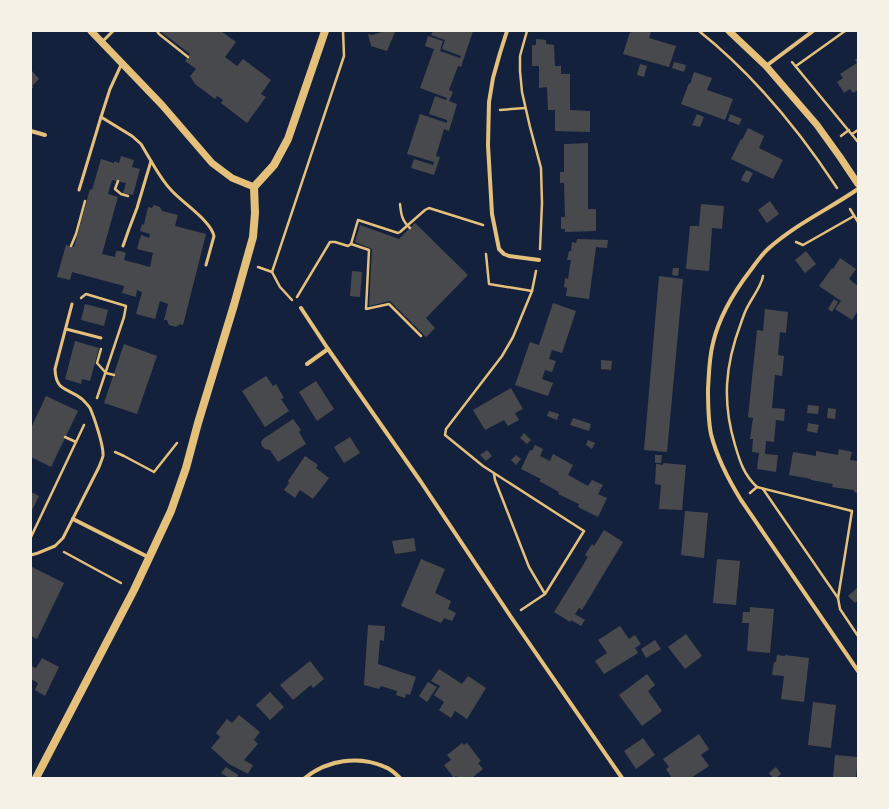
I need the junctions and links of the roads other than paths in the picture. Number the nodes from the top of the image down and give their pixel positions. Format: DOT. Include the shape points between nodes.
graph roads {
  1 [pos="91,31"];
  2 [pos="113,31"];
  3 [pos="507,31"];
  4 [pos="729,31"];
  5 [pos="813,31"];
  6 [pos="323,32"];
  7 [pos="102,42"];
  8 [pos="122,63"];
  9 [pos="766,66"];
  10 [pos="101,117"];
  11 [pos="31,131"];
  12 [pos="45,135"];
  13 [pos="151,161"];
  14 [pos="858,184"];
  15 [pos="254,187"];
  16 [pos="858,189"];
  17 [pos="80,190"];
  18 [pos="124,246"];
  19 [pos="539,260"];
  20 [pos="206,265"];
  21 [pos="72,304"];
  22 [pos="301,308"];
  23 [pos="66,329"];
  24 [pos="101,338"];
  25 [pos="328,349"];
  26 [pos="307,364"];
  27 [pos="73,519"];
  28 [pos="31,556"];
  29 [pos="150,558"];
  30 [pos="858,671"];
  31 [pos="36,778"];
  32 [pos="305,778"];
  33 [pos="400,778"];
  34 [pos="622,778"];
  1 -- 7 [label="street"];
  2 -- 7 [label="lane"];
  3 -- 19 [label="street" via="489,102 488,145 492,214 499,249 504,254"];
  4 -- 9 [label="street"];
  5 -- 9 [label="street"];
  6 -- 15 [label="main road" via="288,139 274,165"];
  7 -- 8 [label="street"];
  8 -- 10 [label="lane"];
  8 -- 15 [label="street" via="212,163 232,178"];
  9 -- 14 [label="street" via="817,125"];
  10 -- 13 [label="lane" via="132,136 141,144"];
  10 -- 17 [label="lane"];
  11 -- 12 [label="street"];
  13 -- 18 [label="lane"];
  13 -- 20 [label="lane" via="165,184 213,231"];
  15 -- 29 [label="main road" via="254,238 186,468 171,511"];
  16 -- 30 [label="street" via="782,236 742,280 725,311 712,344 708,399 711,433 729,482"];
  21 -- 23 [label="lane"];
  22 -- 25 [label="street"];
  23 -- 24 [label="lane"];
  23 -- 27 [label="lane" via="55,377 62,388 82,399 89,407 103,447 99,468"];
  25 -- 26 [label="street"];
  25 -- 34 [label="street"];
  27 -- 28 [label="lane" via="63,538 55,546"];
  27 -- 29 [label="street"];
  29 -- 31 [label="main road"];
  32 -- 33 [label="street" via="331,763 358,760 387,767"];
}
